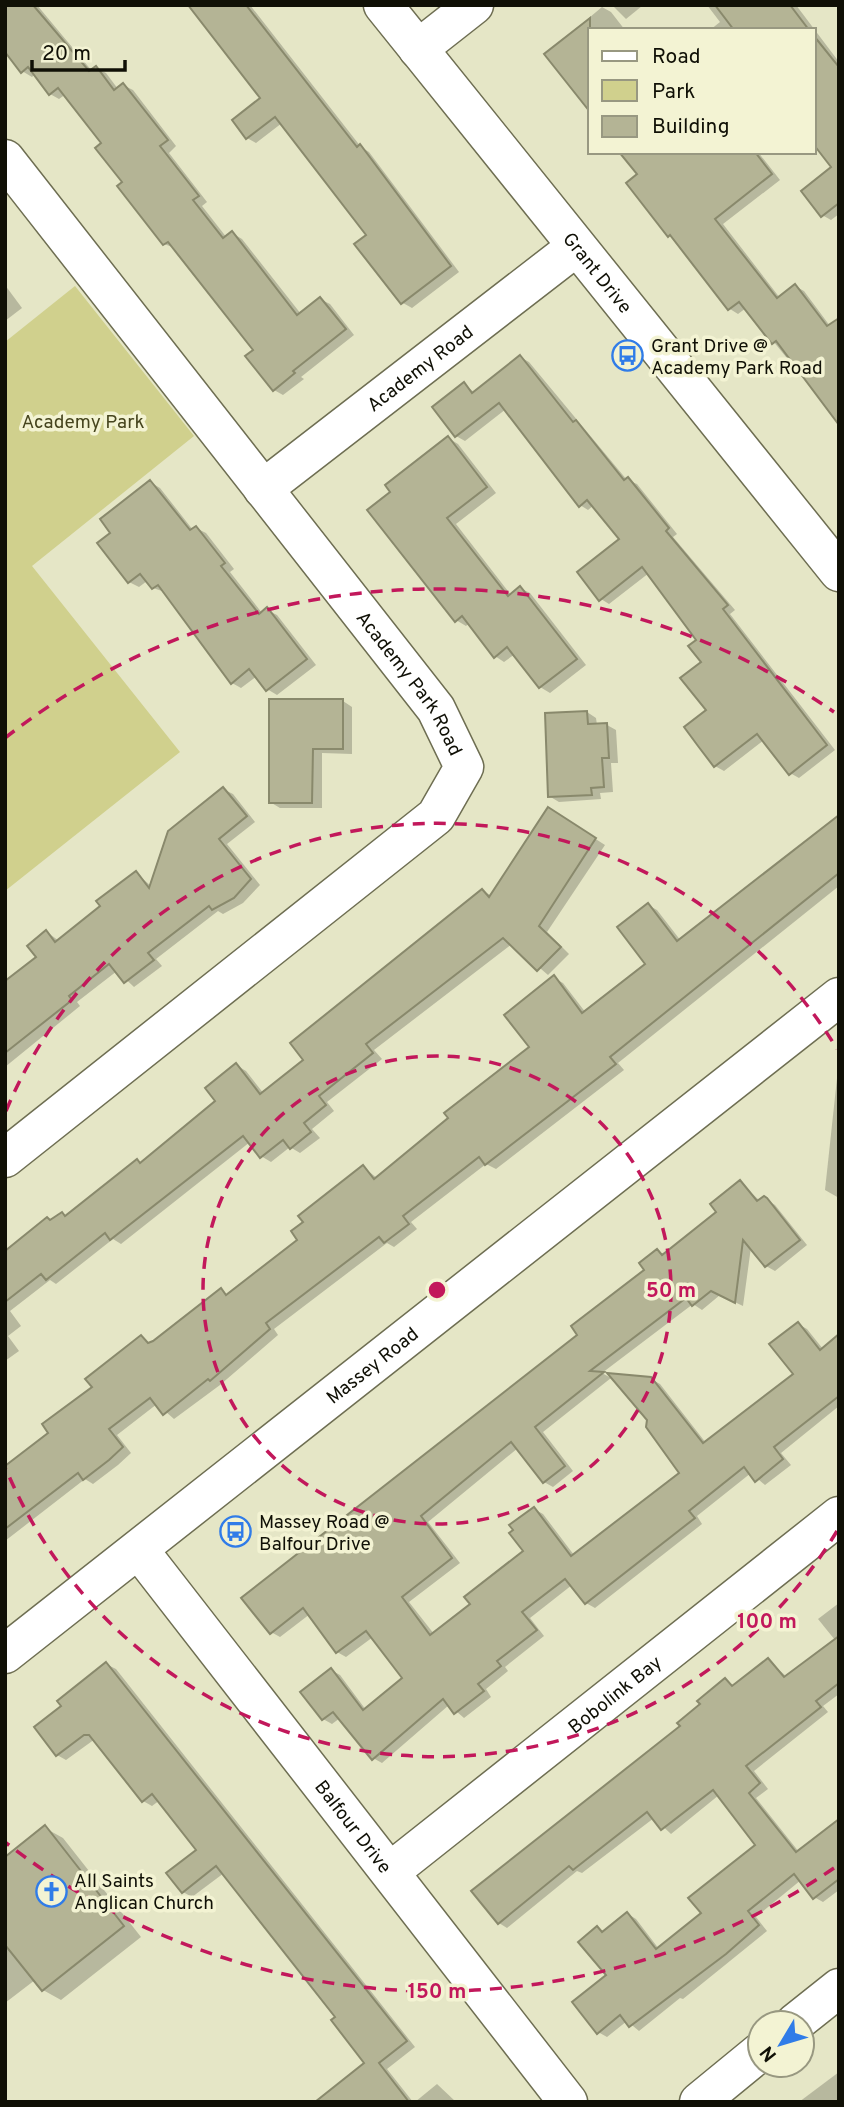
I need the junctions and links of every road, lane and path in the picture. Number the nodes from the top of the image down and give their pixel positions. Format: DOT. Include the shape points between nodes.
graph roads {
  1 [pos="383,5"];
  2 [pos="474,5"];
  3 [pos="418,49"];
  4 [pos="5,159"];
  5 [pos="576,247"];
  6 [pos="263,489"];
  7 [pos="839,572"];
  8 [pos="839,997"];
  9 [pos="5,1158"];
  10 [pos="839,1516"];
  11 [pos="139,1550"];
  12 [pos="5,1654"];
  13 [pos="391,1871"];
  14 [pos="839,1987"];
  15 [pos="812,2009"];
  16 [pos="746,2063"];
  17 [pos="568,2102"];
  18 [pos="698,2102"];
  1 -- 3 [label="street, Grant Drive"];
  2 -- 3 [label="street"];
  3 -- 5 [label="street, Grant Drive"];
  4 -- 6 [label="street, Academy Park Road"];
  5 -- 6 [label="street, Academy Road"];
  5 -- 7 [label="street, Grant Drive"];
  6 -- 9 [label="street, Academy Park Road" via="436,709 464,767 436,816"];
  8 -- 11 [label="street, Massey Road"];
  10 -- 13 [label="street, Bobolink Bay"];
  11 -- 12 [label="street, Massey Road"];
  11 -- 13 [label="street, Balfour Drive"];
  13 -- 17 [label="street, Balfour Drive"];
  14 -- 15 [label="street"];
  16 -- 18 [label="street"];
}
